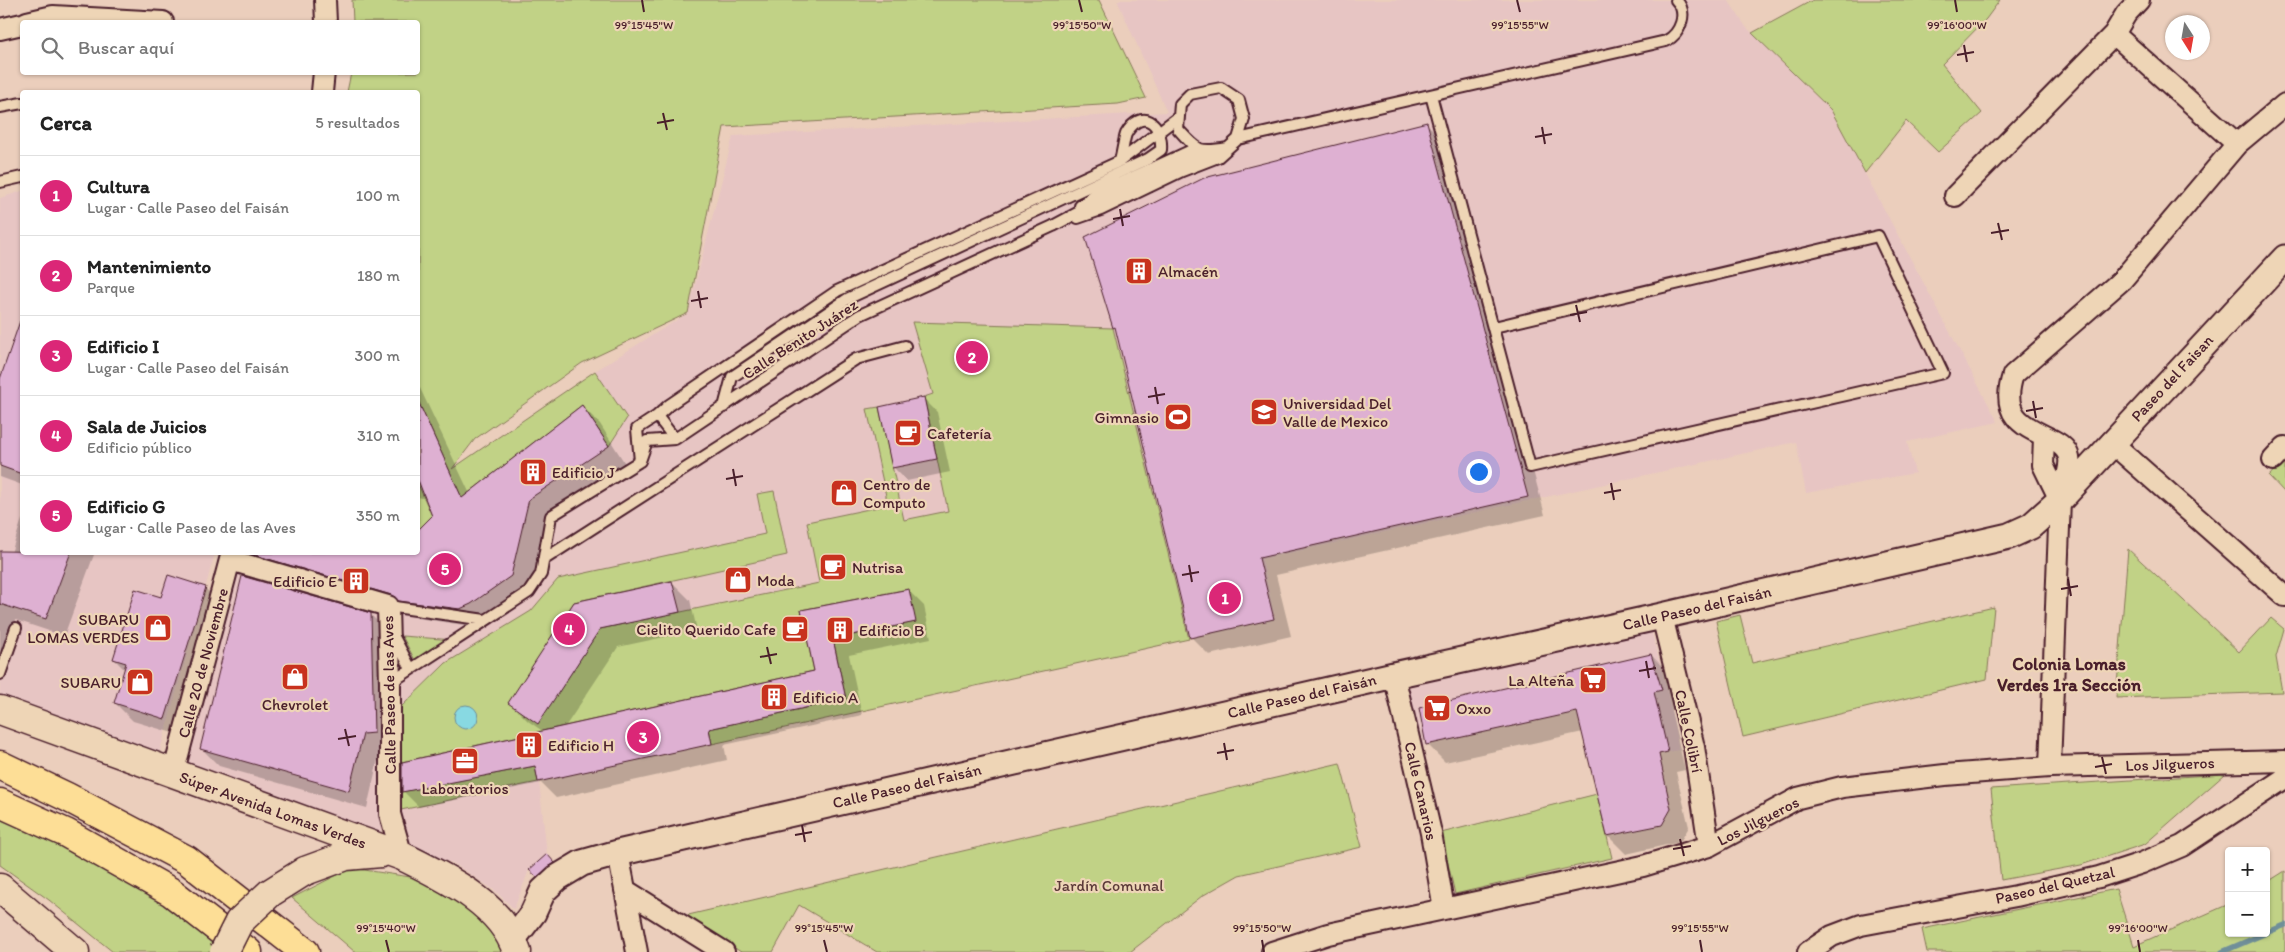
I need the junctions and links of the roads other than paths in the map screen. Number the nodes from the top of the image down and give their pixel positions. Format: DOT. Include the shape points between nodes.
graph roads {
  1 [pos="325,0"];
  2 [pos="1676,0"];
  3 [pos="2140,0"];
  4 [pos="36,20"];
  5 [pos="126,20"];
  6 [pos="326,20"];
  7 [pos="20,24"];
  8 [pos="0,29"];
  9 [pos="2114,34"];
  10 [pos="324,75"];
  11 [pos="322,90"];
  12 [pos="1431,95"];
  13 [pos="20,103"];
  14 [pos="2285,104"];
  15 [pos="0,107"];
  16 [pos="1177,118"];
  17 [pos="1160,130"];
  18 [pos="1238,139"];
  19 [pos="2237,144"];
  20 [pos="1196,148"];
  21 [pos="1228,148"];
  22 [pos="1208,152"];
  23 [pos="1120,161"];
  24 [pos="20,177"];
  25 [pos="0,182"];
  26 [pos="1955,196"];
  27 [pos="1053,226"];
  28 [pos="2285,258"];
  29 [pos="1494,328"];
  30 [pos="905,346"];
  31 [pos="724,408"];
  32 [pos="657,416"];
  33 [pos="675,439"];
  34 [pos="2112,442"];
  35 [pos="640,461"];
  36 [pos="2060,500"];
  37 [pos="231,556"];
  38 [pos="543,560"];
  39 [pos="2285,596"];
  40 [pos="388,616"];
  41 [pos="1662,616"];
  42 [pos="485,620"];
  43 [pos="16,628"];
  44 [pos="411,669"];
  45 [pos="0,674"];
  46 [pos="1394,675"];
  47 [pos="390,683"];
  48 [pos="0,710"];
  49 [pos="2285,761"];
  50 [pos="0,765"];
  51 [pos="2050,768"];
  52 [pos="173,774"];
  53 [pos="2285,778"];
  54 [pos="0,803"];
  55 [pos="1709,846"];
  56 [pos="618,853"];
  57 [pos="396,854"];
  58 [pos="0,888"];
  59 [pos="625,890"];
  60 [pos="1444,909"];
  61 [pos="511,938"];
  62 [pos="75,952"];
  63 [pos="224,952"];
  64 [pos="248,952"];
  65 [pos="305,952"];
  66 [pos="637,952"];
  67 [pos="724,952"];
  68 [pos="1272,952"];
  69 [pos="1808,952"];
  1 -- 6 [label="street"];
  2 -- 12 [label="lane" via="1683,19 1673,37 1666,41"];
  3 -- 9 [label="street" via="2126,14"];
  4 -- 5 [label="street" via="53,16"];
  7 -- 8 [label="street"];
  9 -- 19 [label="street"];
  9 -- 26 [label="street"];
  10 -- 11 [label="street"];
  12 -- 18 [label="lane"];
  12 -- 29 [label="lane"];
  13 -- 15 [label="lane"];
  14 -- 19 [label="street"];
  16 -- 17 [label="lane"];
  16 -- 18 [label="lane" via="1180,104 1190,94 1221,88 1239,100 1244,119"];
  16 -- 20 [label="lane" via="1178,129"];
  17 -- 23 [label="lane"];
  17 -- 23 [label="lane" via="1147,120 1137,122 1125,135"];
  17 -- 31 [label="lane" via="1161,150 1148,159 849,298 732,377"];
  18 -- 21 [label="lane"];
  19 -- 36 [label="street" via="2122,280 2013,375 2008,389 2009,405 2018,420 2067,452 2069,460"];
  20 -- 22 [label="lane"];
  20 -- 27 [label="lane" via="1094,196"];
  21 -- 22 [label="lane"];
  21 -- 27 [label="lane" via="1218,157 1101,210"];
  22 -- 27 [label="lane, Calle Benito Juárez"];
  23 -- 32 [label="lane" via="837,291 668,405"];
  24 -- 25 [label="lane"];
  27 -- 31 [label="lane, Calle Benito Juárez" via="860,315"];
  28 -- 34 [label="street, Paseo del Faisan"];
  29 -- 29 [label="lane" via="1530,467 1943,372 1878,236"];
  30 -- 38 [label="lane" via="856,359"];
  31 -- 33 [label="lane, Calle Benito Juárez"];
  32 -- 33 [label="lane"];
  32 -- 35 [label="lane" via="637,429"];
  33 -- 35 [label="lane, Calle Benito Juárez" via="646,441"];
  34 -- 36 [label="street, Paseo del Faisan"];
  34 -- 39 [label="street"];
  35 -- 38 [label="lane" via="550,516"];
  36 -- 41 [label="street, Calle Paseo del Faisán" via="2031,526 2009,536"];
  36 -- 51 [label="street"];
  37 -- 40 [label="street, Calle Paseo de las Aves"];
  37 -- 52 [label="street, Calle 20 de Noviembre"];
  38 -- 42 [label="lane" via="541,574 529,592"];
  40 -- 42 [label="lane"];
  40 -- 44 [label="lane"];
  40 -- 47 [label="street, Calle Paseo de las Aves"];
  41 -- 46 [label="street, Calle Paseo del Faisán"];
  41 -- 55 [label="street, Calle Colibrí" via="1694,747"];
  42 -- 44 [label="lane"];
  43 -- 45 [label="lane"];
  44 -- 47 [label="lane"];
  46 -- 56 [label="street, Calle Paseo del Faisán"];
  46 -- 60 [label="street, Calle Canarios" via="1431,833"];
  47 -- 57 [label="street, Calle Paseo de las Aves" via="390,814"];
  48 -- 52 [label="main road, Súper Avenida Lomas Verdes"];
  49 -- 51 [label="street, Los Jilgueros"];
  50 -- 65 [label="main road" via="187,860"];
  51 -- 55 [label="street, Los Jilgueros" via="1842,787 1798,798"];
  52 -- 57 [label="main road, Súper Avenida Lomas Verdes"];
  53 -- 69 [label="street, Paseo del Quetzal" via="2182,846 2142,863 2099,877 2016,896 1861,925 1832,936"];
  54 -- 64 [label="main road" via="66,832 172,892"];
  55 -- 60 [label="street, Los Jilgueros" via="1643,866"];
  56 -- 59 [label="street"];
  56 -- 61 [label="street, Calle Paseo del Faisán" via="582,863 564,873 543,891 533,913"];
  57 -- 61 [label="main road, Súper Avenida Lomas Verdes" via="446,878 482,903"];
  57 -- 63 [label="main road, bridge" via="346,856 305,871 270,893 240,922"];
  58 -- 62 [label="main road"];
  59 -- 66 [label="street"];
  59 -- 67 [label="street"];
  60 -- 68 [label="street, Los Jilgueros" via="1328,934"];
}
